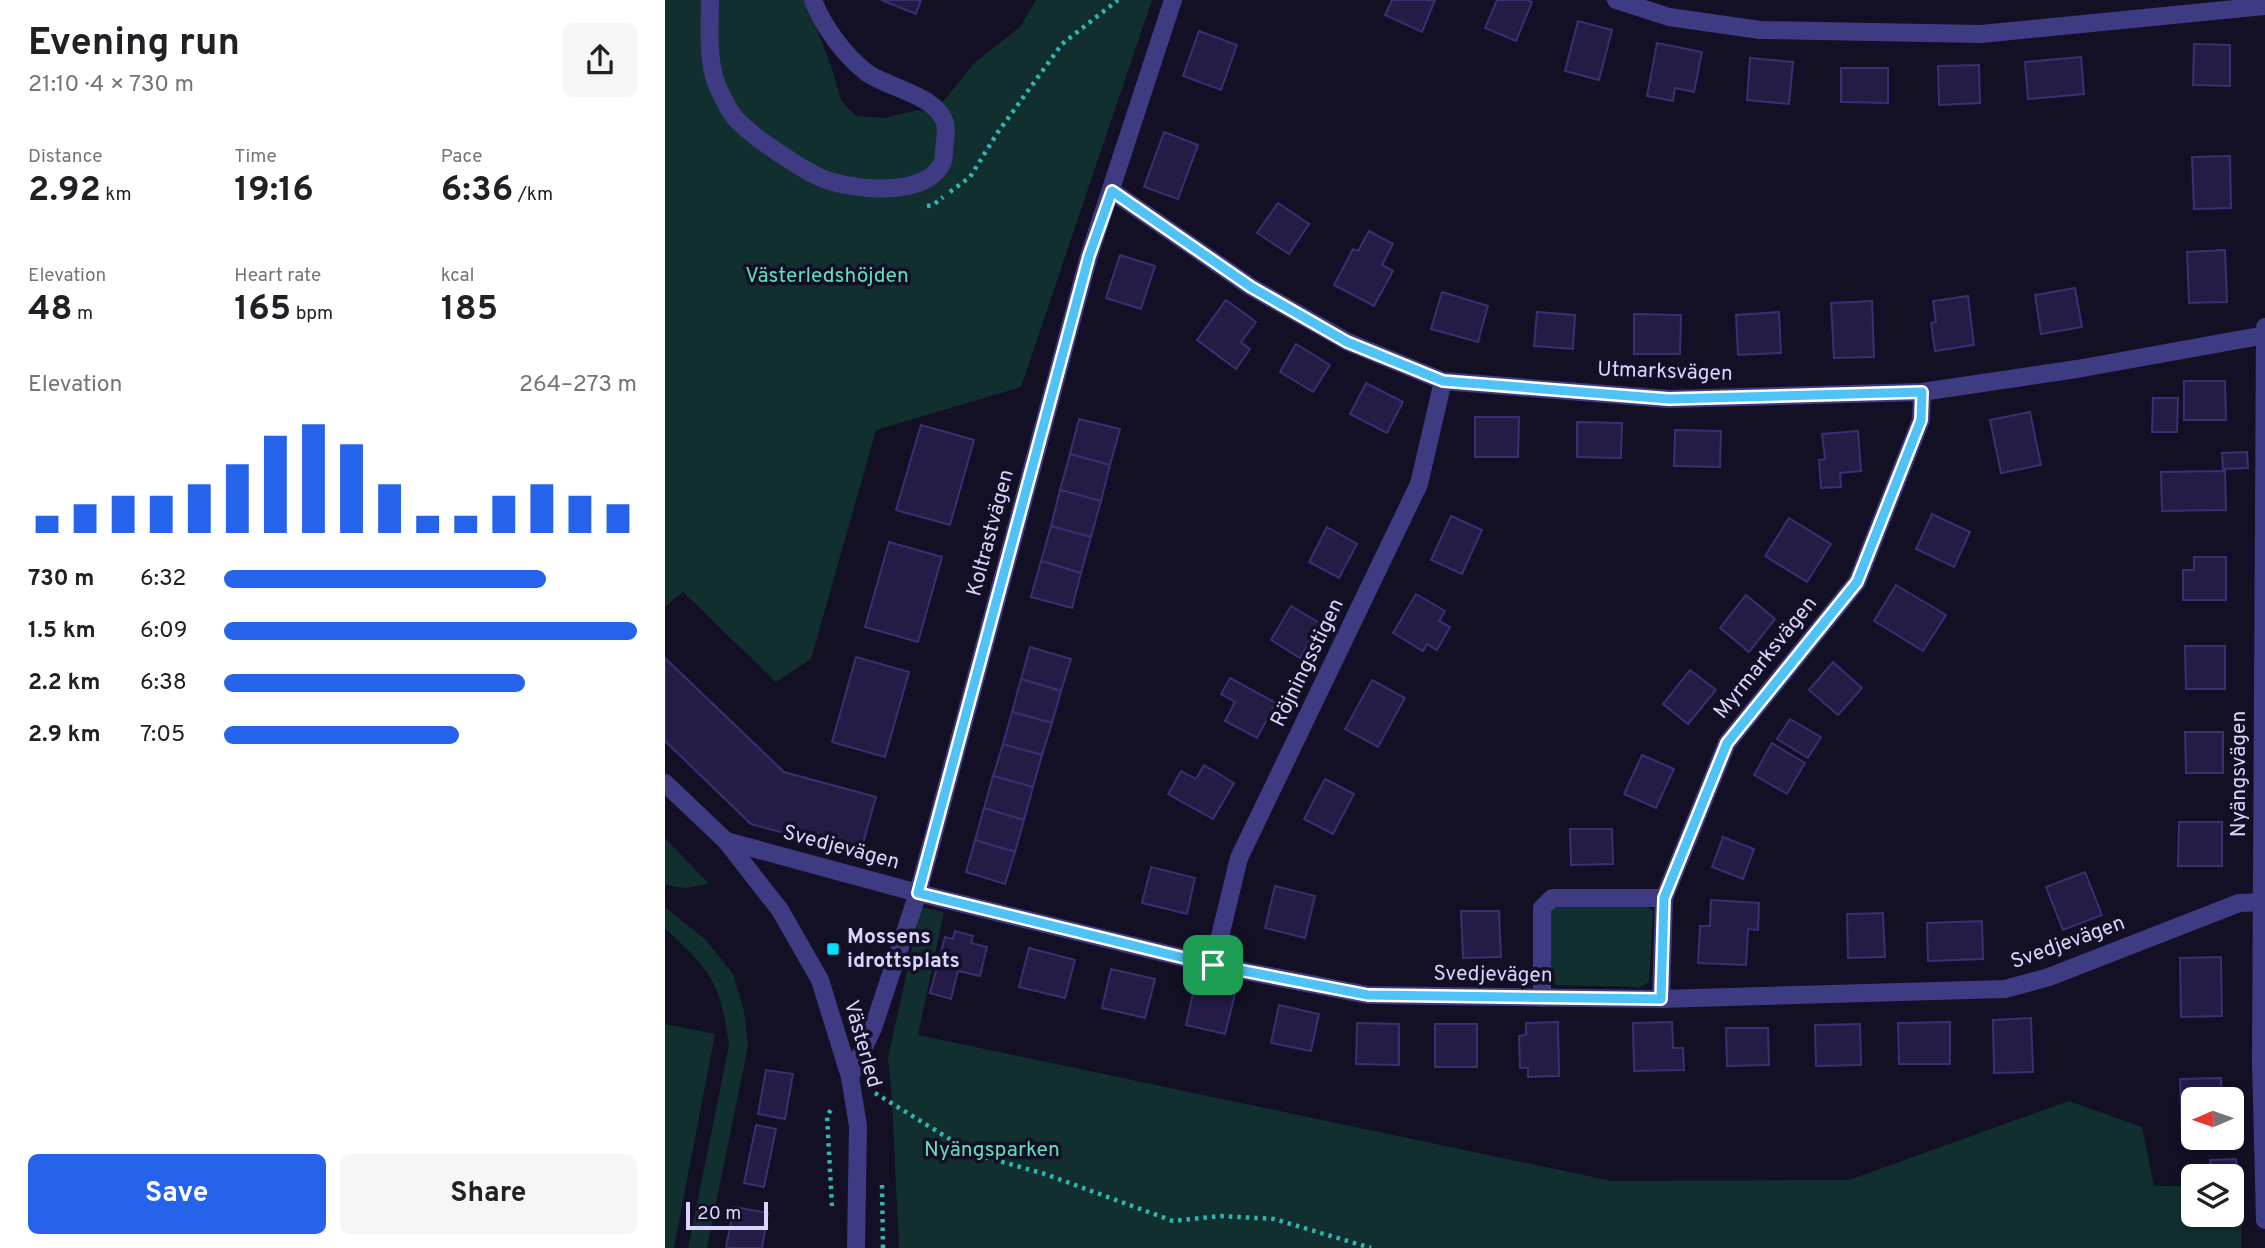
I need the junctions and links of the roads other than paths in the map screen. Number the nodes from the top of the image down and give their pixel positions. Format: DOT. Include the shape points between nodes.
graph roads {
  1 [pos="710,0"];
  2 [pos="813,0"];
  3 [pos="1173,0"];
  4 [pos="1616,0"];
  5 [pos="2265,6"];
  6 [pos="1112,191"];
  7 [pos="2265,327"];
  8 [pos="2265,335"];
  9 [pos="1443,381"];
  10 [pos="1922,392"];
  11 [pos="2264,470"];
  12 [pos="665,783"];
  13 [pos="726,841"];
  14 [pos="918,893"];
  15 [pos="1664,898"];
  16 [pos="2263,902"];
  17 [pos="1213,965"];
  18 [pos="1542,998"];
  19 [pos="1661,999"];
  20 [pos="850,1077"];
  21 [pos="2265,1220"];
  22 [pos="856,1248"];
  1 -- 2 [label="street" via="710,54 720,92 737,121 819,177 853,187 900,187 932,176 942,164 946,126 942,114 867,73 838,43"];
  3 -- 6 [label="street, Koltrastvägen"];
  4 -- 5 [label="street" via="1669,17 1760,30 1981,34"];
  6 -- 9 [label="street, Utmarksvägen" via="1263,294 1347,342"];
  6 -- 14 [label="street, Koltrastvägen" via="1089,256"];
  7 -- 8 [label="street, Nyängsvägen"];
  8 -- 10 [label="street, Utmarksvägen"];
  8 -- 11 [label="street, Nyängsvägen"];
  9 -- 10 [label="street, Utmarksvägen" via="1669,399"];
  9 -- 17 [label="street, Röjningsstigen" via="1419,484 1240,858"];
  10 -- 15 [label="street, Myrmarksvägen" via="1921,420 1857,582 1727,743"];
  11 -- 16 [label="street, Nyängsvägen"];
  12 -- 13 [label="street, Västerled"];
  13 -- 14 [label="street, Svedjevägen"];
  13 -- 20 [label="street, Västerled" via="780,910 820,980"];
  14 -- 17 [label="street, Svedjevägen"];
  14 -- 20 [label="street, Koltrastvägen" via="873,1028"];
  15 -- 18 [label="street" via="1552,898 1542,908"];
  15 -- 19 [label="street, Myrmarksvägen"];
  16 -- 19 [label="street, Svedjevägen" via="2239,903 2049,977 2005,989"];
  16 -- 21 [label="street, Nyängsvägen"];
  17 -- 18 [label="street, Svedjevägen" via="1368,995"];
  18 -- 19 [label="street, Svedjevägen"];
  20 -- 22 [label="street, Västerled" via="858,1126"];
}
